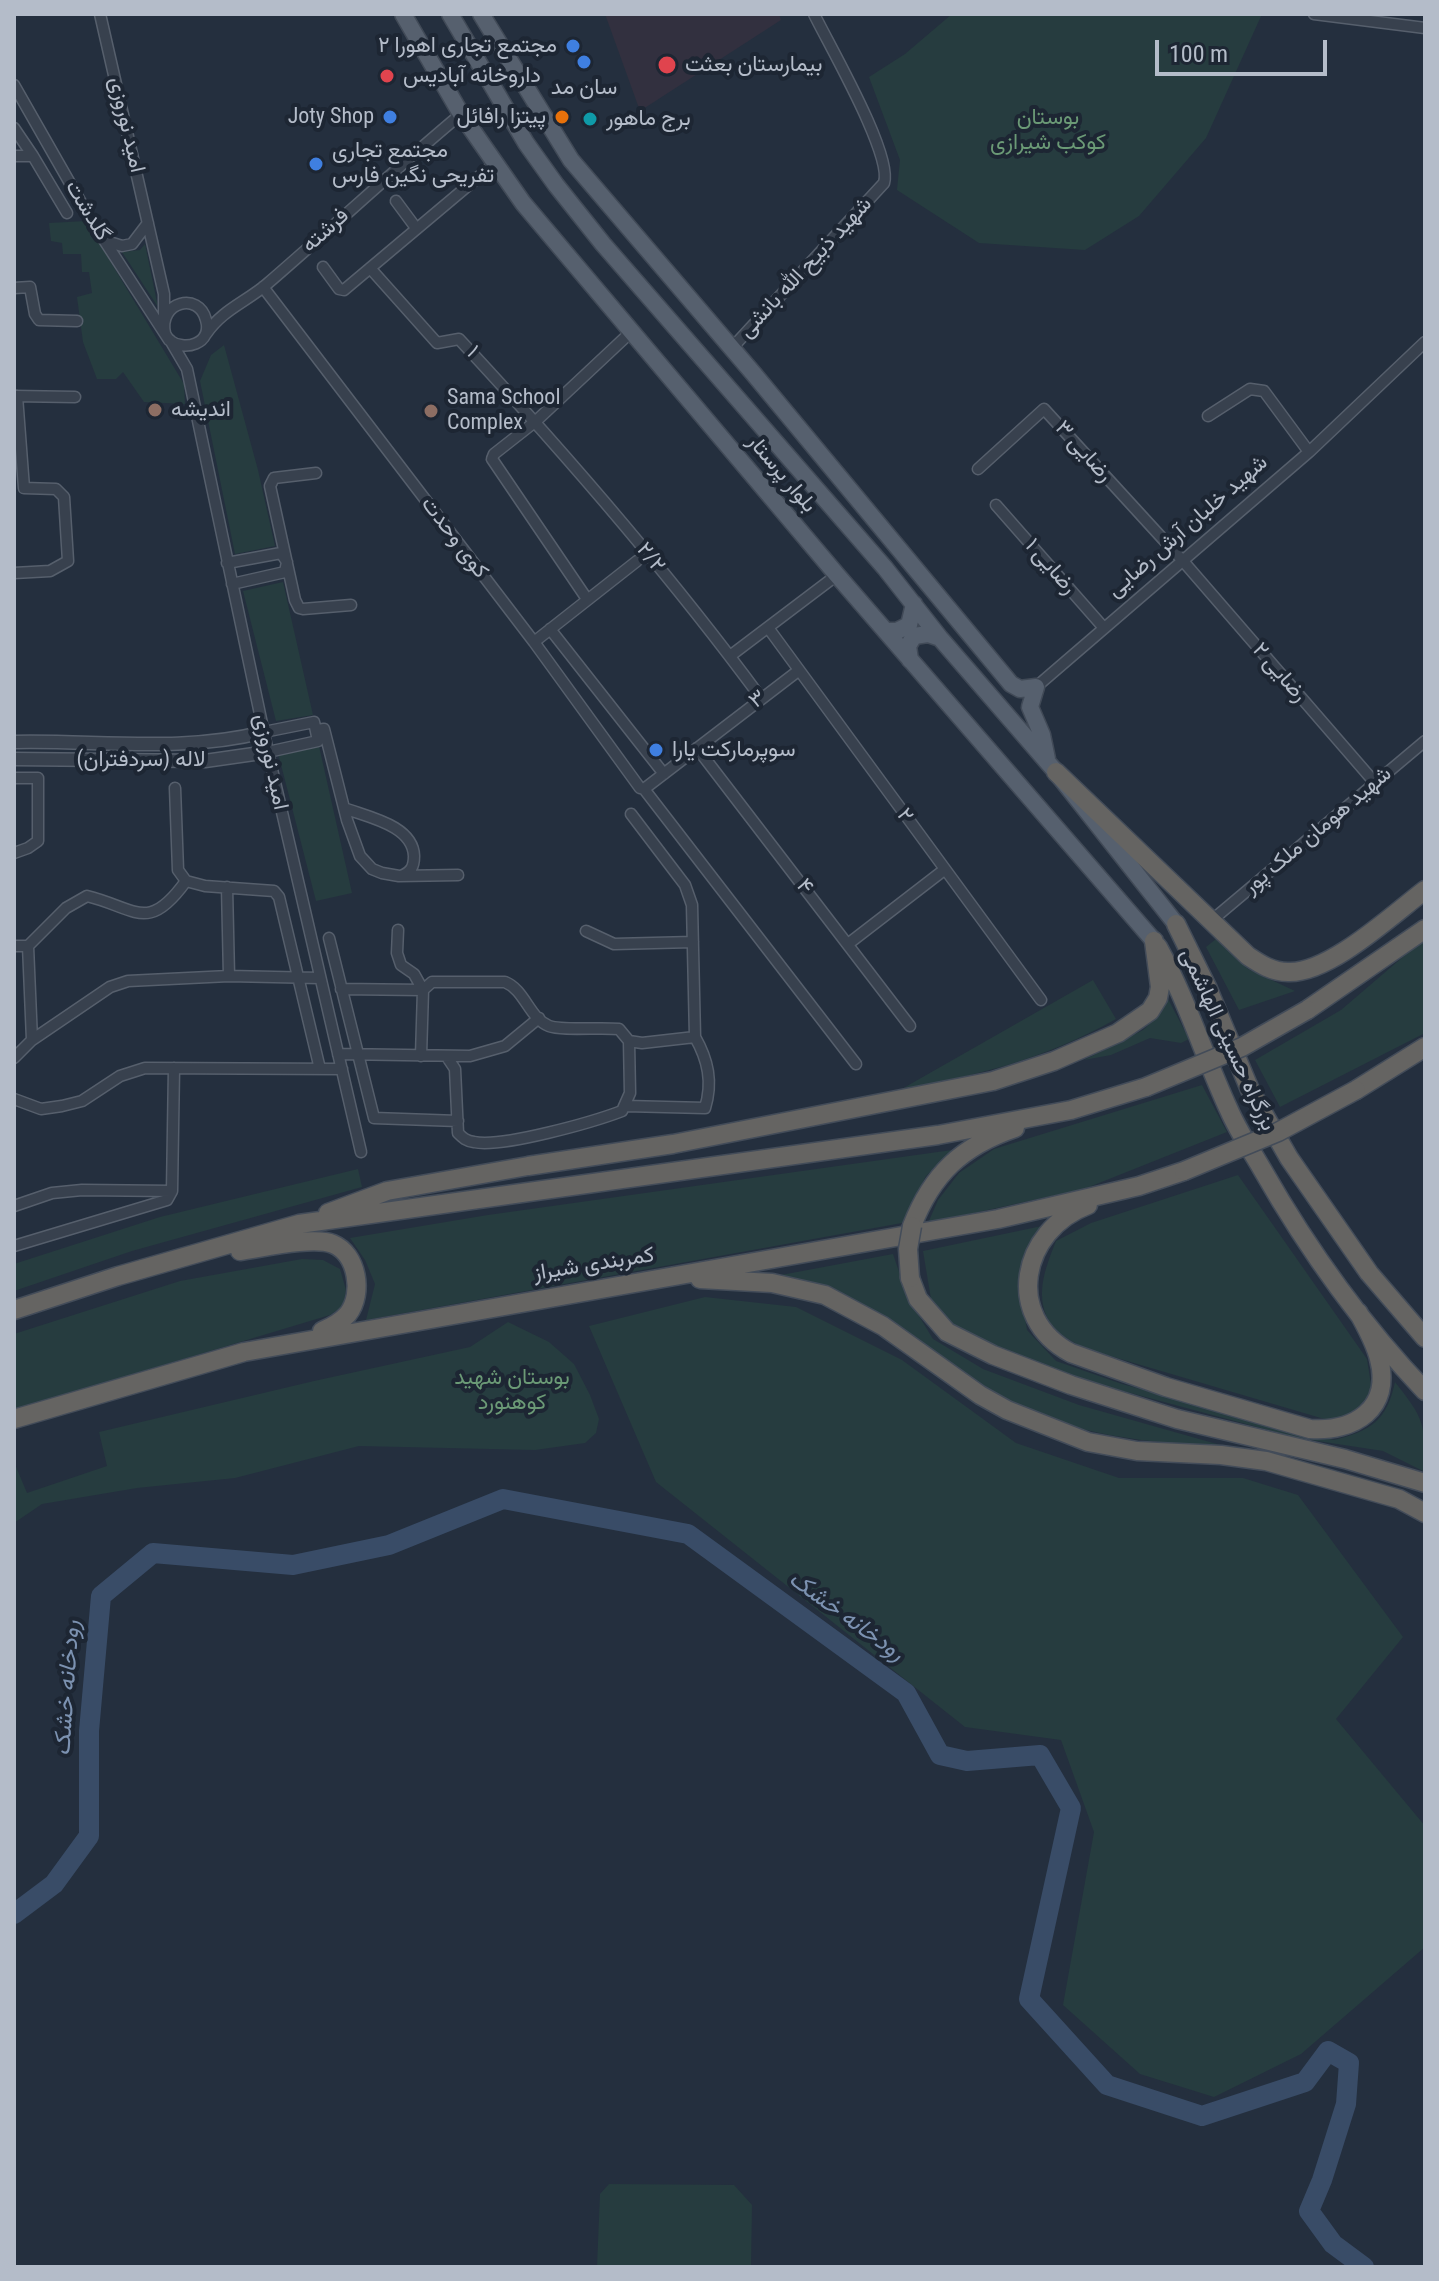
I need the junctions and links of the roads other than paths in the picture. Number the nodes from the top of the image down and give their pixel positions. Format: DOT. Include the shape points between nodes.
graph roads {
  1 [pos="100,14"];
  2 [pos="403,14"];
  3 [pos="450,14"];
  4 [pos="481,14"];
  5 [pos="814,14"];
  6 [pos="1314,14"];
  7 [pos="1425,28"];
  8 [pos="14,85"];
  9 [pos="535,105"];
  10 [pos="461,114"];
  11 [pos="511,117"];
  12 [pos="14,128"];
  13 [pos="14,156"];
  14 [pos="33,156"];
  15 [pos="495,163"];
  16 [pos="396,201"];
  17 [pos="67,213"];
  18 [pos="148,223"];
  19 [pos="416,228"];
  20 [pos="105,240"];
  21 [pos="323,267"];
  22 [pos="370,268"];
  23 [pos="162,284"];
  24 [pos="263,287"];
  25 [pos="14,288"];
  26 [pos="187,303"];
  27 [pos="201,310"];
  28 [pos="223,312"];
  29 [pos="164,319"];
  30 [pos="77,321"];
  31 [pos="631,332"];
  32 [pos="167,337"];
  33 [pos="203,337"];
  34 [pos="1424,347"];
  35 [pos="732,348"];
  36 [pos="187,369"];
  37 [pos="753,373"];
  38 [pos="15,396"];
  39 [pos="75,397"];
  40 [pos="750,413"];
  41 [pos="787,416"];
  42 [pos="1208,416"];
  43 [pos="536,421"];
  44 [pos="1309,452"];
  45 [pos="978,469"];
  46 [pos="316,473"];
  47 [pos="996,505"];
  48 [pos="637,561"];
  49 [pos="1183,561"];
  50 [pos="287,562"];
  51 [pos="227,563"];
  52 [pos="14,573"];
  53 [pos="837,575"];
  54 [pos="232,584"];
  55 [pos="587,599"];
  56 [pos="914,604"];
  57 [pos="351,605"];
  58 [pos="1104,628"];
  59 [pos="550,629"];
  60 [pos="769,629"];
  61 [pos="886,631"];
  62 [pos="940,638"];
  63 [pos="534,642"];
  64 [pos="730,656"];
  65 [pos="910,660"];
  66 [pos="798,671"];
  67 [pos="1036,687"];
  68 [pos="761,698"];
  69 [pos="318,730"];
  70 [pos="264,732"];
  71 [pos="53,741"];
  72 [pos="1425,741"];
  73 [pos="14,742"];
  74 [pos="697,748"];
  75 [pos="268,752"];
  76 [pos="14,759"];
  77 [pos="54,759"];
  78 [pos="1052,768"];
  79 [pos="664,774"];
  80 [pos="14,778"];
  81 [pos="1376,784"];
  82 [pos="175,788"];
  83 [pos="644,789"];
  84 [pos="344,808"];
  85 [pos="631,814"];
  86 [pos="14,853"];
  87 [pos="944,870"];
  88 [pos="458,875"];
  89 [pos="399,876"];
  90 [pos="186,881"];
  91 [pos="227,887"];
  92 [pos="1425,890"];
  93 [pos="1211,921"];
  94 [pos="1176,924"];
  95 [pos="1425,929"];
  96 [pos="398,930"];
  97 [pos="586,931"];
  98 [pos="329,938"];
  99 [pos="1154,941"];
  100 [pos="693,942"];
  101 [pos="848,944"];
  102 [pos="14,946"];
  103 [pos="28,946"];
  104 [pos="229,976"];
  105 [pos="297,978"];
  106 [pos="319,978"];
  107 [pos="341,989"];
  108 [pos="423,990"];
  109 [pos="1041,1000"];
  110 [pos="539,1018"];
  111 [pos="910,1026"];
  112 [pos="695,1037"];
  113 [pos="32,1040"];
  114 [pos="629,1041"];
  115 [pos="1425,1047"];
  116 [pos="338,1054"];
  117 [pos="359,1055"];
  118 [pos="421,1056"];
  119 [pos="447,1057"];
  120 [pos="14,1058"];
  121 [pos="1416,1062"];
  122 [pos="856,1064"];
  123 [pos="174,1068"];
  124 [pos="320,1069"];
  125 [pos="342,1069"];
  126 [pos="14,1099"];
  127 [pos="626,1106"];
  128 [pos="1071,1110"];
  129 [pos="458,1121"];
  130 [pos="361,1152"];
  131 [pos="1139,1186"];
  132 [pos="172,1191"];
  133 [pos="14,1206"];
  134 [pos="299,1224"];
  135 [pos="14,1246"];
  136 [pos="178,1259"];
  137 [pos="665,1277"];
  138 [pos="1396,1303"];
  139 [pos="14,1310"];
  140 [pos="1358,1312"];
  141 [pos="1425,1314"];
  142 [pos="1425,1338"];
  143 [pos="301,1340"];
  144 [pos="1418,1384"];
  145 [pos="1425,1402"];
  146 [pos="14,1419"];
  147 [pos="1425,1483"];
  148 [pos="1425,1513"];
  1 -- 18 [label="street, امید نوروزی"];
  2 -- 10 [label="main road, بلوار پرستار"];
  3 -- 11 [label="main road, بلوار پرستار"];
  4 -- 9 [label="main road"];
  5 -- 35 [label="street, شهید ذبیح الله بانشی" via="876,139 886,177"];
  6 -- 7 [label="street"];
  8 -- 20 [label="street, گلدشت"];
  9 -- 11 [label="main road"];
  9 -- 35 [label="main road" via="571,160"];
  10 -- 15 [label="main road, بلوار پرستار"];
  10 -- 24 [label="street, فرشته"];
  11 -- 40 [label="main road, بلوار پرستار" via="594,233"];
  12 -- 14 [label="street"];
  13 -- 14 [label="street"];
  14 -- 17 [label="street"];
  15 -- 19 [label="street"];
  15 -- 31 [label="main road, بلوار پرستار"];
  16 -- 19 [label="street"];
  18 -- 20 [label="street" via="132,244"];
  18 -- 23 [label="street, امید نوروزی"];
  19 -- 22 [label="street"];
  20 -- 32 [label="street, گلدشت"];
  21 -- 22 [label="street" via="342,291"];
  22 -- 43 [label="street, ۱" via="437,343 459,339"];
  23 -- 26 [label="street"];
  23 -- 29 [label="street, امید نوروزی"];
  24 -- 28 [label="street, فرشته"];
  24 -- 63 [label="street, کوی وحدت"];
  25 -- 30 [label="street" via="30,287 39,320"];
  26 -- 27 [label="street"];
  26 -- 29 [label="street" via="173,307"];
  27 -- 28 [label="street"];
  27 -- 33 [label="street" via="207,321"];
  28 -- 33 [label="street, فرشته"];
  29 -- 32 [label="street"];
  31 -- 43 [label="street"];
  31 -- 53 [label="main road, بلوار پرستار"];
  32 -- 33 [label="street" via="182,347"];
  32 -- 36 [label="street, گلدشت"];
  33 -- 36 [label="street, فرشته"];
  34 -- 44 [label="street, شهید خلبان آرش رضایی"];
  35 -- 37 [label="main road"];
  36 -- 51 [label="street, امید نوروزی"];
  37 -- 40 [label="main road"];
  37 -- 41 [label="main road"];
  38 -- 39 [label="street"];
  38 -- 52 [label="street" via="24,488 56,489 64,497 68,561 50,571"];
  40 -- 41 [label="main road"];
  40 -- 56 [label="main road, بلوار پرستار"];
  41 -- 67 [label="main road" via="1011,684"];
  42 -- 44 [label="street" via="1257,388"];
  43 -- 55 [label="street" via="492,459"];
  43 -- 64 [label="street, ۲/۲"];
  44 -- 49 [label="street, شهید خلبان آرش رضایی"];
  45 -- 49 [label="street, رضایی ۳" via="1044,409"];
  46 -- 50 [label="street" via="271,481"];
  47 -- 58 [label="street, رضایی ۱"];
  48 -- 55 [label="street"];
  49 -- 58 [label="street, شهید خلبان آرش رضایی"];
  49 -- 81 [label="street, رضایی ۲"];
  50 -- 51 [label="street" via="281,553"];
  50 -- 54 [label="street" via="285,572"];
  50 -- 57 [label="street" via="299,608"];
  51 -- 54 [label="street, امید نوروزی"];
  53 -- 60 [label="street"];
  53 -- 61 [label="main road, بلوار پرستار"];
  54 -- 70 [label="street, امید نوروزی"];
  55 -- 59 [label="street"];
  56 -- 61 [label="main road" via="909,625"];
  56 -- 62 [label="main road, بلوار پرستار"];
  58 -- 67 [label="street, شهید خلبان آرش رضایی"];
  59 -- 63 [label="street"];
  59 -- 79 [label="street"];
  60 -- 64 [label="street"];
  60 -- 66 [label="street, ۲"];
  61 -- 65 [label="main road, بلوار پرستار"];
  62 -- 65 [label="main road" via="914,636 908,646"];
  62 -- 78 [label="main road, بلوار پرستار"];
  63 -- 83 [label="street, کوی وحدت"];
  64 -- 68 [label="street, ۲/۲"];
  65 -- 99 [label="main road, بلوار پرستار"];
  66 -- 68 [label="street, ۳"];
  66 -- 87 [label="street, ۲"];
  67 -- 78 [label="main road" via="1030,707"];
  68 -- 74 [label="street, ۳"];
  69 -- 70 [label="street" via="314,722"];
  69 -- 75 [label="street" via="318,741"];
  69 -- 84 [label="street" via="324,729"];
  70 -- 71 [label="street, لاله (سردفتران)" via="175,744"];
  70 -- 75 [label="street, امید نوروزی"];
  71 -- 73 [label="street, لاله (سردفتران)"];
  71 -- 77 [label="street"];
  72 -- 81 [label="street, شهید هومان ملک پور"];
  74 -- 79 [label="street, ۳"];
  74 -- 101 [label="street, ۴"];
  75 -- 77 [label="street, لاله (سردفتران)" via="205,761"];
  75 -- 106 [label="street, امید نوروزی"];
  76 -- 77 [label="street, لاله (سردفتران)"];
  78 -- 93 [label="highway"];
  78 -- 94 [label="main road, بلوار پرستار"];
  79 -- 83 [label="street, ۳"];
  80 -- 86 [label="street" via="38,778 38,841"];
  81 -- 93 [label="street, شهید هومان ملک پور"];
  82 -- 90 [label="street" via="178,870"];
  83 -- 122 [label="street, کوی وحدت"];
  84 -- 89 [label="street" via="360,856 372,869"];
  84 -- 89 [label="street" via="378,820 408,840 413,867"];
  85 -- 100 [label="street" via="685,885 692,905"];
  87 -- 101 [label="street"];
  87 -- 109 [label="street, ۲"];
  88 -- 89 [label="street"];
  90 -- 91 [label="street"];
  90 -- 103 [label="street" via="172,900 147,914 87,896 66,908"];
  91 -- 104 [label="street"];
  91 -- 105 [label="street" via="274,891 279,897"];
  92 -- 93 [label="highway" via="1331,960 1302,971 1261,965"];
  94 -- 138 [label="highway, بزرگراه حسینی الهاشمی" via="1250,1090 1289,1158"];
  95 -- 128 [label="highway, bridge" via="1307,1010 1242,1047 1146,1087"];
  96 -- 108 [label="street" via="401,965"];
  97 -- 100 [label="street" via="614,944"];
  98 -- 107 [label="street"];
  99 -- 134 [label="highway" via="1160,987 1150,1011 1118,1033 1039,1066 993,1081 673,1144 387,1191"];
  99 -- 140 [label="highway, بزرگراه حسینی الهاشمی" via="1177,982 1230,1112 1300,1232"];
  100 -- 112 [label="street"];
  101 -- 111 [label="street, ۴"];
  102 -- 103 [label="street"];
  103 -- 113 [label="street"];
  104 -- 105 [label="street"];
  104 -- 113 [label="street" via="128,981 110,987"];
  105 -- 106 [label="street"];
  105 -- 124 [label="street"];
  106 -- 116 [label="street, امید نوروزی"];
  107 -- 108 [label="street"];
  107 -- 117 [label="street"];
  108 -- 110 [label="street" via="432,982 505,982"];
  108 -- 118 [label="street"];
  110 -- 114 [label="street" via="549,1026 619,1029"];
  110 -- 119 [label="street" via="505,1046"];
  112 -- 114 [label="street"];
  112 -- 127 [label="street" via="710,1083 705,1108"];
  113 -- 120 [label="street"];
  114 -- 127 [label="street"];
  115 -- 121 [label="highway"];
  116 -- 117 [label="street"];
  116 -- 125 [label="street, امید نوروزی"];
  117 -- 118 [label="street"];
  117 -- 129 [label="street" via="374,1118"];
  118 -- 119 [label="street"];
  119 -- 129 [label="street" via="455,1069"];
  121 -- 131 [label="highway, کمربندی شیراز, bridge" via="1278,1132"];
  123 -- 124 [label="street"];
  123 -- 126 [label="street" via="145,1068 120,1076 82,1101 62,1106 41,1109"];
  123 -- 132 [label="street"];
  124 -- 125 [label="street"];
  125 -- 130 [label="street, امید نوروزی"];
  127 -- 129 [label="street" via="605,1117 498,1143 465,1140 458,1133"];
  128 -- 134 [label="highway" via="818,1153"];
  128 -- 147 [label="highway, bridge" via="967,1150 952,1161 919,1208 908,1249 910,1278 918,1299 947,1332 993,1355 1177,1419"];
  131 -- 137 [label="highway, کمربندی شیراز" via="890,1240"];
  131 -- 140 [label="highway" via="1079,1209 1054,1227 1034,1255 1030,1304 1036,1320 1059,1346 1166,1387 1310,1429 1330,1430 1351,1425 1368,1412 1382,1379 1380,1359"];
  132 -- 133 [label="street" via="82,1190"];
  132 -- 135 [label="street" via="167,1200"];
  134 -- 136 [label="highway"];
  136 -- 139 [label="highway"];
  136 -- 143 [label="highway" via="316,1242 349,1254 357,1278 350,1312 334,1326"];
  137 -- 143 [label="highway, کمربندی شیراز"];
  137 -- 148 [label="highway" via="772,1283 825,1295 883,1326 980,1395 1088,1442 1266,1461 1399,1499"];
  138 -- 141 [label="highway"];
  138 -- 142 [label="highway, بزرگراه حسینی الهاشمی"];
  140 -- 144 [label="highway, بزرگراه حسینی الهاشمی"];
  143 -- 146 [label="highway, کمربندی شیراز" via="182,1368"];
  144 -- 145 [label="highway, بزرگراه حسینی الهاشمی"];
}
